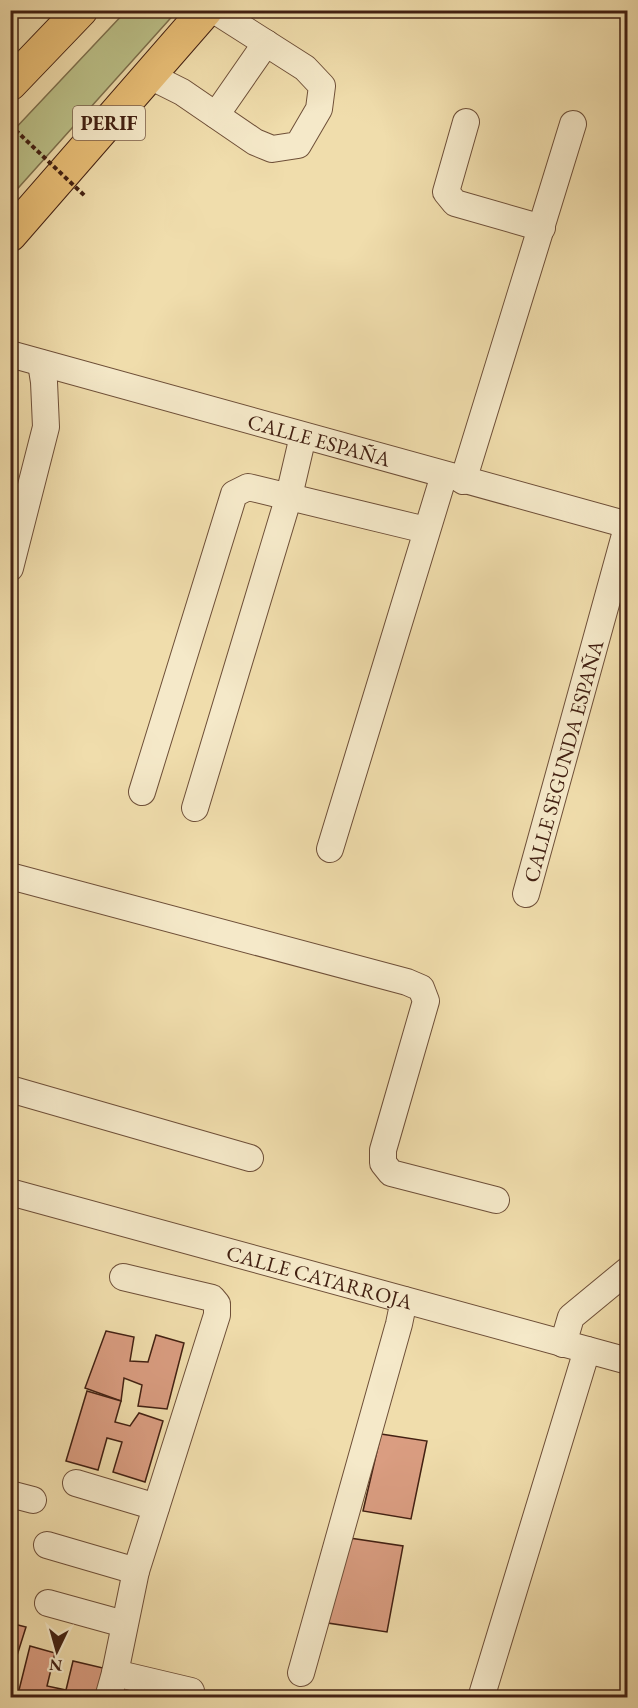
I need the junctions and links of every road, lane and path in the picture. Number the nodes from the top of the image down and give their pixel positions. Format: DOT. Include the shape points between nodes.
graph roads {
  1 [pos="81,10"];
  2 [pos="206,10"];
  3 [pos="214,10"];
  4 [pos="266,43"];
  5 [pos="150,76"];
  6 [pos="10,84"];
  7 [pos="216,115"];
  8 [pos="466,122"];
  9 [pos="573,124"];
  10 [pos="10,125"];
  11 [pos="86,197"];
  12 [pos="542,228"];
  13 [pos="10,235"];
  14 [pos="10,354"];
  15 [pos="42,363"];
  16 [pos="303,436"];
  17 [pos="454,478"];
  18 [pos="289,496"];
  19 [pos="627,524"];
  20 [pos="426,530"];
  21 [pos="10,568"];
  22 [pos="142,792"];
  23 [pos="195,808"];
  24 [pos="330,849"];
  25 [pos="10,876"];
  26 [pos="526,894"];
  27 [pos="10,1089"];
  28 [pos="250,1158"];
  29 [pos="10,1192"];
  30 [pos="496,1200"];
  31 [pos="627,1270"];
  32 [pos="123,1276"];
  33 [pos="404,1300"];
  34 [pos="575,1347"];
  35 [pos="627,1361"];
  36 [pos="76,1483"];
  37 [pos="156,1507"];
  38 [pos="47,1545"];
  39 [pos="136,1571"];
  40 [pos="48,1603"];
  41 [pos="124,1624"];
  42 [pos="115,1673"];
  43 [pos="301,1673"];
  44 [pos="191,1691"];
  45 [pos="108,1698"];
  46 [pos="481,1698"];
  1 -- 6 [label="highway"];
  2 -- 5 [label="highway, PERIF"];
  3 -- 4 [label="street"];
  4 -- 7 [label="street"];
  4 -- 7 [label="street" via="305,68 322,86 319,109 298,145 272,149"];
  5 -- 7 [label="street"];
  5 -- 13 [label="highway, PERIF"];
  8 -- 12 [label="street" via="446,192 455,203"];
  9 -- 12 [label="street"];
  10 -- 11 [label="path, bridge"];
  12 -- 17 [label="street"];
  14 -- 15 [label="street, CALLE ESPAÑA"];
  15 -- 16 [label="street, CALLE ESPAÑA"];
  15 -- 21 [label="street" via="46,427"];
  16 -- 17 [label="street, CALLE ESPAÑA"];
  16 -- 18 [label="street"];
  17 -- 19 [label="street, CALLE ESPAÑA"];
  17 -- 20 [label="street"];
  18 -- 20 [label="street"];
  18 -- 22 [label="street" via="248,487 234,494"];
  18 -- 23 [label="street"];
  19 -- 26 [label="street, CALLE SEGUNDA ESPAÑA"];
  20 -- 24 [label="street"];
  25 -- 30 [label="street" via="421,988 426,1001 383,1150 383,1163 392,1173"];
  27 -- 28 [label="street"];
  29 -- 33 [label="street, CALLE CATARROJA"];
  31 -- 34 [label="street" via="571,1317"];
  32 -- 37 [label="street" via="212,1298 217,1304 217,1315"];
  33 -- 34 [label="street, CALLE CATARROJA"];
  33 -- 43 [label="street"];
  34 -- 35 [label="street, CALLE CATARROJA"];
  34 -- 46 [label="street"];
  36 -- 37 [label="street"];
  37 -- 39 [label="street"];
  38 -- 39 [label="street"];
  39 -- 41 [label="street"];
  40 -- 41 [label="street"];
  41 -- 42 [label="street"];
  42 -- 44 [label="street"];
  42 -- 45 [label="street"];
}
